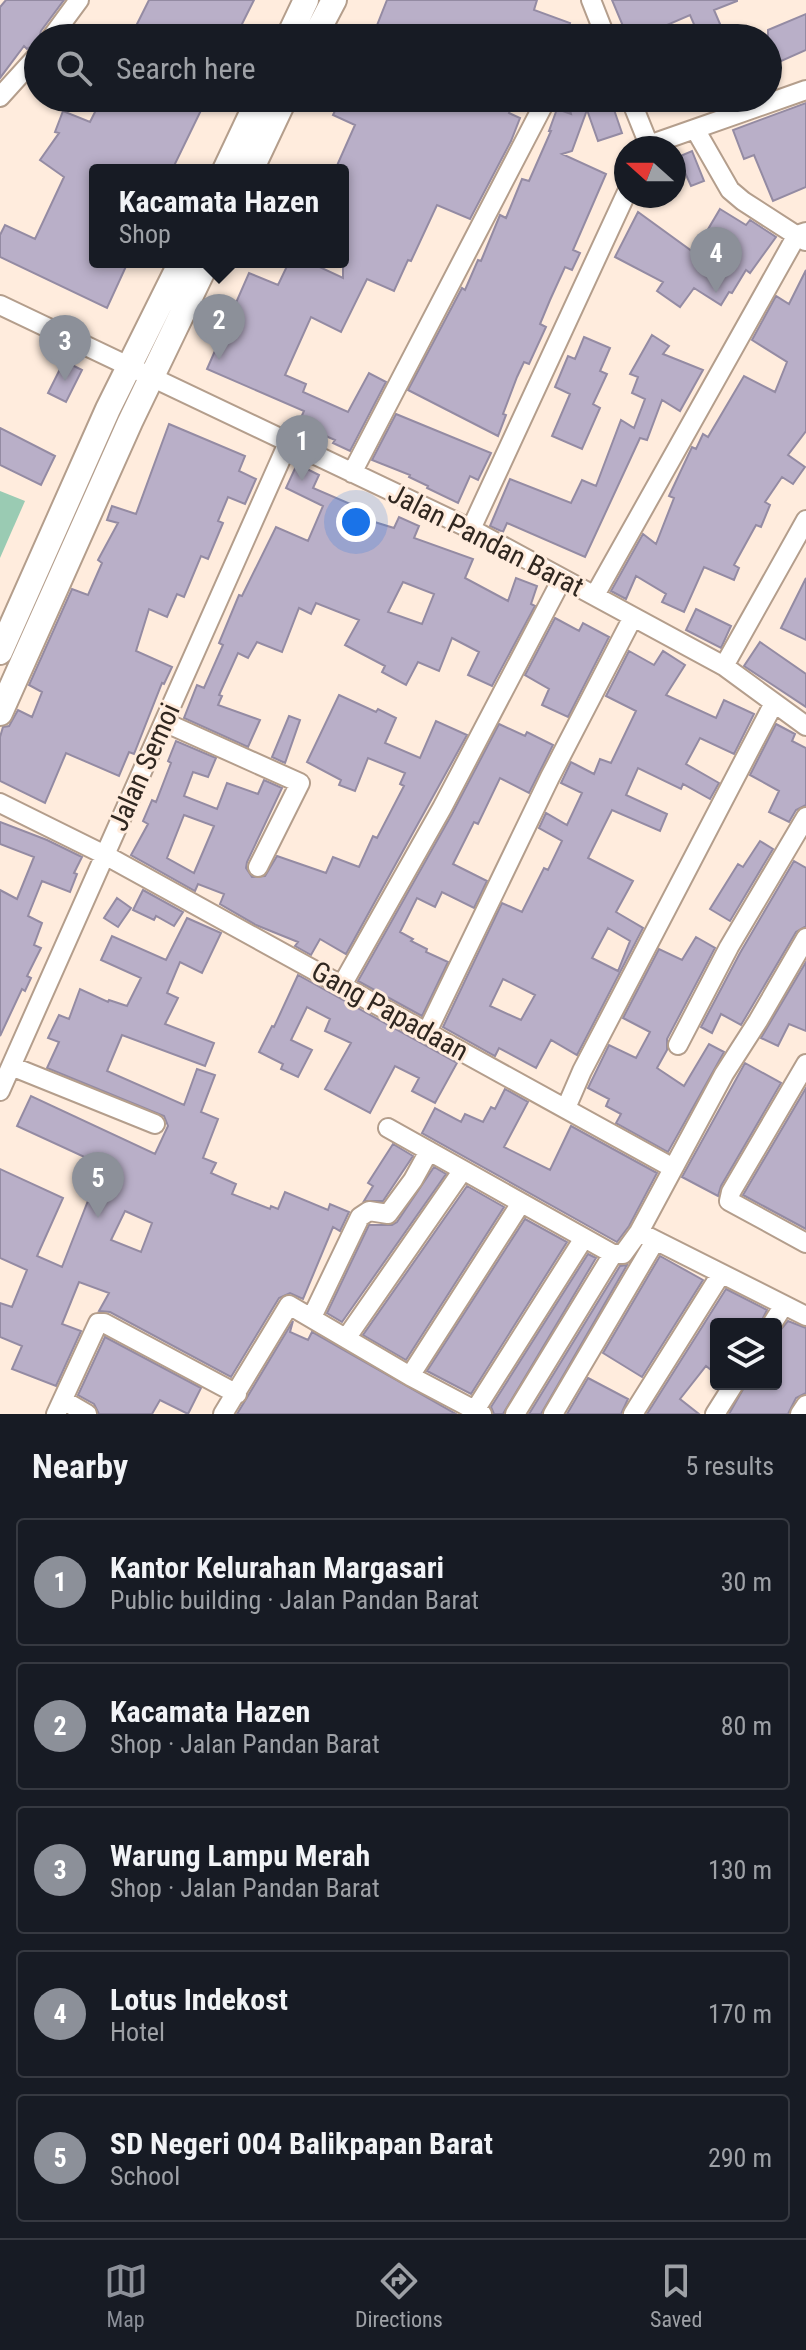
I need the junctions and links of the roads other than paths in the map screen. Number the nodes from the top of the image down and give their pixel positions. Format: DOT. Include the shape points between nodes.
graph roads {
  1 [pos="79,0"];
  2 [pos="306,0"];
  3 [pos="334,0"];
  4 [pos="591,0"];
  5 [pos="61,24"];
  6 [pos="295,24"];
  7 [pos="321,24"];
  8 [pos="600,24"];
  9 [pos="24,70"];
  10 [pos="806,90"];
  11 [pos="0,97"];
  12 [pos="782,98"];
  13 [pos="252,112"];
  14 [pos="278,112"];
  15 [pos="540,112"];
  16 [pos="635,112"];
  17 [pos="743,112"];
  18 [pos="695,129"];
  19 [pos="644,136"];
  20 [pos="677,136"];
  21 [pos="228,164"];
  22 [pos="254,164"];
  23 [pos="620,208"];
  24 [pos="803,236"];
  25 [pos="178,268"];
  26 [pos="203,268"];
  27 [pos="0,305"];
  28 [pos="140,372"];
  29 [pos="288,443"];
  30 [pos="352,473"];
  31 [pos="806,520"];
  32 [pos="471,529"];
  33 [pos="562,579"];
  34 [pos="595,595"];
  35 [pos="633,617"];
  36 [pos="0,652"];
  37 [pos="724,666"];
  38 [pos="774,703"];
  39 [pos="0,713"];
  40 [pos="164,722"];
  41 [pos="806,726"];
  42 [pos="0,803"];
  43 [pos="806,817"];
  44 [pos="105,855"];
  45 [pos="258,867"];
  46 [pos="806,938"];
  47 [pos="342,985"];
  48 [pos="427,1032"];
  49 [pos="678,1045"];
  50 [pos="806,1064"];
  51 [pos="11,1066"];
  52 [pos="0,1091"];
  53 [pos="566,1108"];
  54 [pos="155,1124"];
  55 [pos="388,1128"];
  56 [pos="429,1151"];
  57 [pos="673,1168"];
  58 [pos="463,1170"];
  59 [pos="521,1203"];
  60 [pos="647,1237"];
  61 [pos="584,1238"];
  62 [pos="806,1243"];
  63 [pos="613,1254"];
  64 [pos="721,1274"];
  65 [pos="784,1305"];
  66 [pos="806,1316"];
  67 [pos="312,1317"];
  68 [pos="776,1318"];
  69 [pos="347,1337"];
  70 [pos="410,1376"];
  71 [pos="730,1390"];
  72 [pos="237,1394"];
  73 [pos="453,1398"];
  74 [pos="806,1405"];
  75 [pos="60,1407"];
  76 [pos="478,1412"];
  77 [pos="87,1414"];
  78 [pos="223,1414"];
  79 [pos="441,1414"];
  80 [pos="515,1414"];
  81 [pos="553,1414"];
  82 [pos="633,1414"];
  83 [pos="715,1414"];
  84 [pos="800,1414"];
  1 -- 5 [label="street"];
  2 -- 6 [label="main road"];
  3 -- 7 [label="main road"];
  4 -- 8 [label="street"];
  9 -- 11 [label="street"];
  10 -- 12 [label="street"];
  13 -- 21 [label="main road"];
  14 -- 22 [label="main road"];
  15 -- 30 [label="street"];
  16 -- 19 [label="street"];
  17 -- 18 [label="street"];
  18 -- 20 [label="street"];
  18 -- 24 [label="street" via="730,190"];
  23 -- 32 [label="street"];
  24 -- 34 [label="street"];
  25 -- 28 [label="main road" via="154,318"];
  26 -- 28 [label="main road"];
  27 -- 28 [label="street, Jalan Pandan Barat"];
  28 -- 29 [label="street, Jalan Pandan Barat"];
  28 -- 36 [label="main road" via="108,409"];
  28 -- 39 [label="main road"];
  29 -- 30 [label="street, Jalan Pandan Barat"];
  29 -- 40 [label="street, Jalan Semoi"];
  30 -- 32 [label="street, Jalan Pandan Barat"];
  31 -- 37 [label="street"];
  32 -- 33 [label="street, Jalan Pandan Barat"];
  33 -- 34 [label="street, Jalan Pandan Barat"];
  33 -- 47 [label="street"];
  34 -- 35 [label="street, Jalan Pandan Barat"];
  35 -- 37 [label="street, Jalan Pandan Barat"];
  35 -- 48 [label="street"];
  37 -- 38 [label="street, Jalan Pandan Barat"];
  38 -- 41 [label="street, Jalan Pandan Barat"];
  38 -- 53 [label="street"];
  40 -- 44 [label="street, Jalan Semoi"];
  40 -- 45 [label="street" via="300,783"];
  42 -- 44 [label="street, Gang Papadaan"];
  43 -- 49 [label="street"];
  44 -- 47 [label="street, Gang Papadaan"];
  44 -- 51 [label="street, Jalan Semoi"];
  46 -- 57 [label="street"];
  47 -- 48 [label="street, Gang Papadaan"];
  48 -- 53 [label="street, Gang Papadaan"];
  50 -- 62 [label="street" via="729,1201"];
  51 -- 52 [label="street, Jalan Semoi"];
  51 -- 54 [label="street"];
  53 -- 57 [label="street, Gang Papadaan"];
  55 -- 56 [label="street"];
  56 -- 58 [label="street"];
  56 -- 67 [label="street" via="388,1214 369,1211 360,1217"];
  57 -- 60 [label="street"];
  58 -- 59 [label="street"];
  58 -- 69 [label="street"];
  59 -- 61 [label="street"];
  59 -- 70 [label="street"];
  60 -- 63 [label="street" via="623,1254"];
  60 -- 64 [label="street"];
  60 -- 81 [label="street"];
  61 -- 63 [label="street"];
  61 -- 76 [label="street"];
  63 -- 80 [label="street"];
  64 -- 65 [label="street"];
  64 -- 82 [label="street"];
  65 -- 66 [label="street"];
  65 -- 68 [label="street"];
  67 -- 69 [label="street"];
  67 -- 72 [label="street" via="286,1307"];
  69 -- 70 [label="street"];
  70 -- 73 [label="street"];
  71 -- 83 [label="street"];
  72 -- 75 [label="street" via="98,1323"];
  72 -- 78 [label="street"];
  73 -- 76 [label="street"];
  73 -- 79 [label="street"];
  74 -- 84 [label="street"];
  75 -- 77 [label="street"];
}
